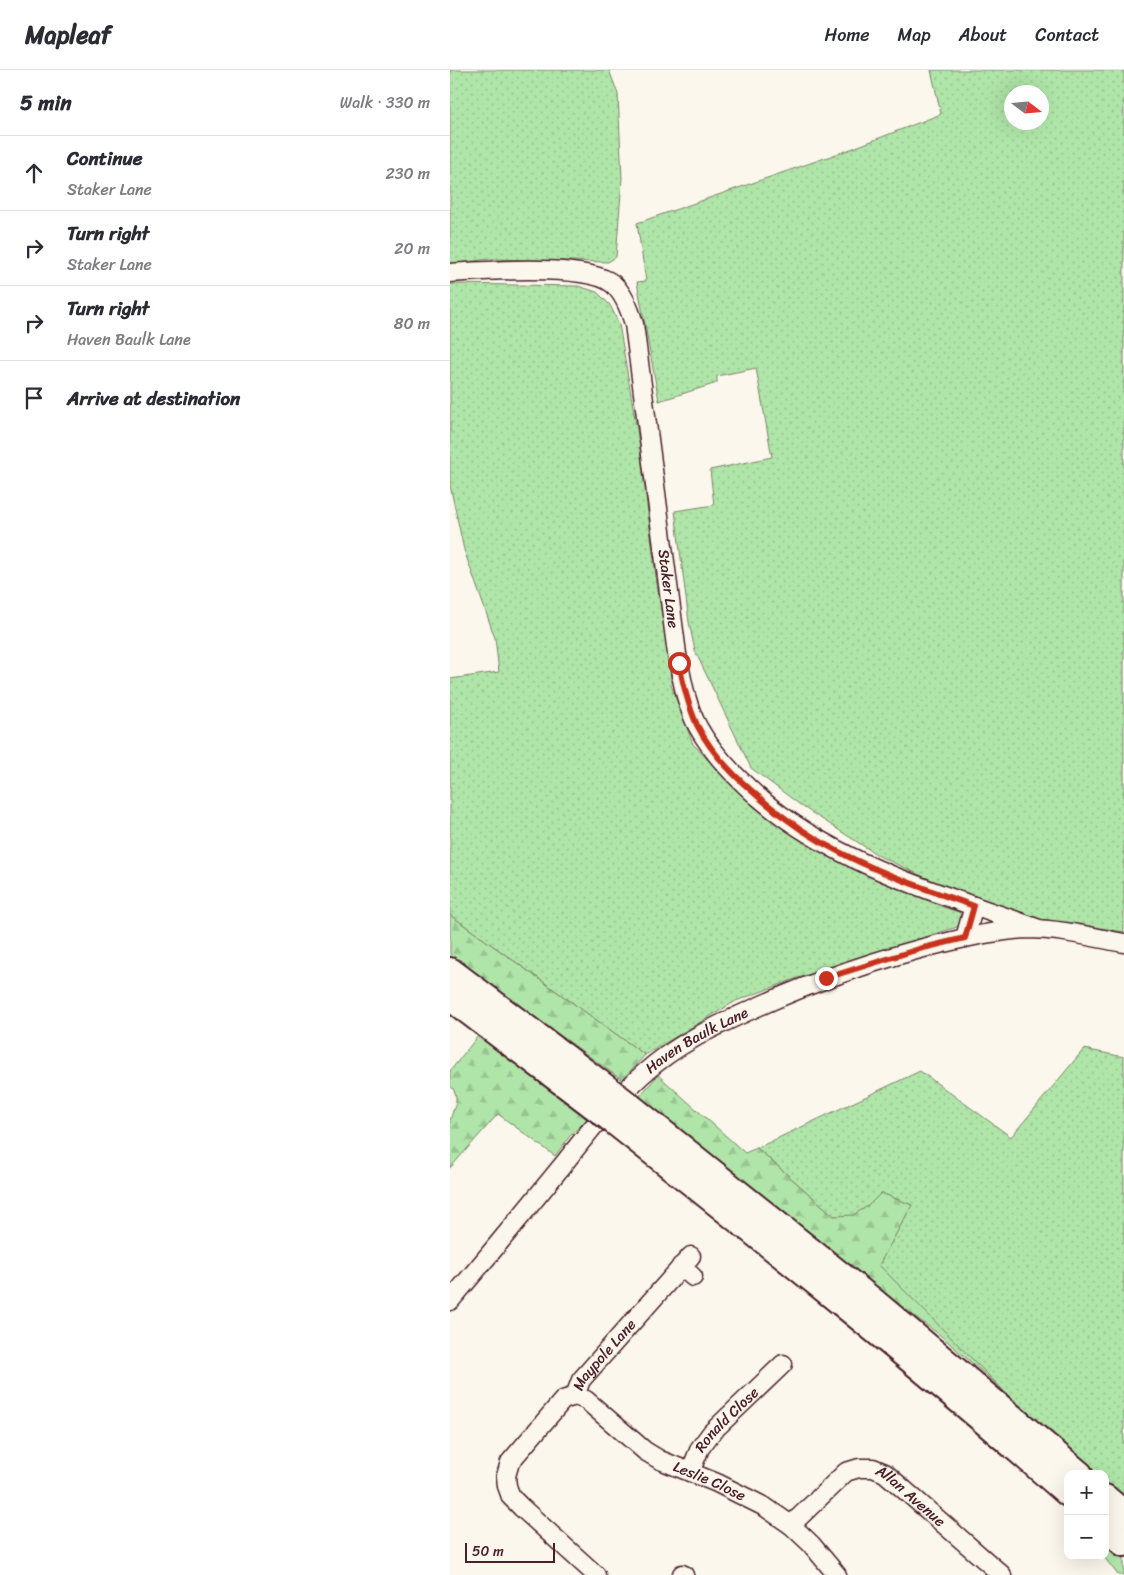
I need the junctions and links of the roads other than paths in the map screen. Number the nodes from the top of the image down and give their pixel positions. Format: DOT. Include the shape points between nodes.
graph roads {
  1 [pos="450,273"];
  2 [pos="974,906"];
  3 [pos="1039,929"];
  4 [pos="965,938"];
  5 [pos="1124,943"];
  6 [pos="450,971"];
  7 [pos="450,997"];
  8 [pos="600,1097"];
  9 [pos="622,1113"];
  10 [pos="688,1266"];
  11 [pos="450,1301"];
  12 [pos="773,1368"];
  13 [pos="575,1396"];
  14 [pos="1074,1470"];
  15 [pos="690,1472"];
  16 [pos="1064,1490"];
  17 [pos="1109,1501"];
  18 [pos="1124,1514"];
  19 [pos="791,1525"];
  20 [pos="1109,1530"];
  21 [pos="1124,1543"];
  22 [pos="596,1575"];
  23 [pos="837,1575"];
  24 [pos="1002,1575"];
  1 -- 2 [label="street, Staker Lane" via="490,270 576,272 598,276 622,295 634,324 677,654 684,690 698,726 733,774 803,831 900,880"];
  2 -- 3 [label="street, Staker Lane"];
  2 -- 4 [label="street"];
  3 -- 4 [label="street, Haven Baulk Lane"];
  3 -- 5 [label="street"];
  4 -- 11 [label="street, Haven Baulk Lane" via="826,978 733,1018 673,1052 645,1072 612,1105"];
  6 -- 8 [label="highway"];
  7 -- 8 [label="highway"];
  8 -- 9 [label="highway, bridge"];
  9 -- 14 [label="highway" via="875,1303"];
  9 -- 16 [label="highway"];
  10 -- 13 [label="street, Maypole Lane" via="581,1380"];
  12 -- 15 [label="street, Ronald Close" via="712,1432 700,1448"];
  13 -- 15 [label="street, Leslie Close" via="586,1400 645,1451"];
  13 -- 22 [label="street, Maypole Lane" via="563,1400 510,1462 507,1486 511,1497 522,1508"];
  15 -- 19 [label="street, Leslie Close" via="765,1507"];
  17 -- 18 [label="highway"];
  19 -- 23 [label="street, Leslie Close"];
  19 -- 24 [label="street, Allan Avenue" via="846,1472 873,1468 886,1473"];
  20 -- 21 [label="highway"];
}
